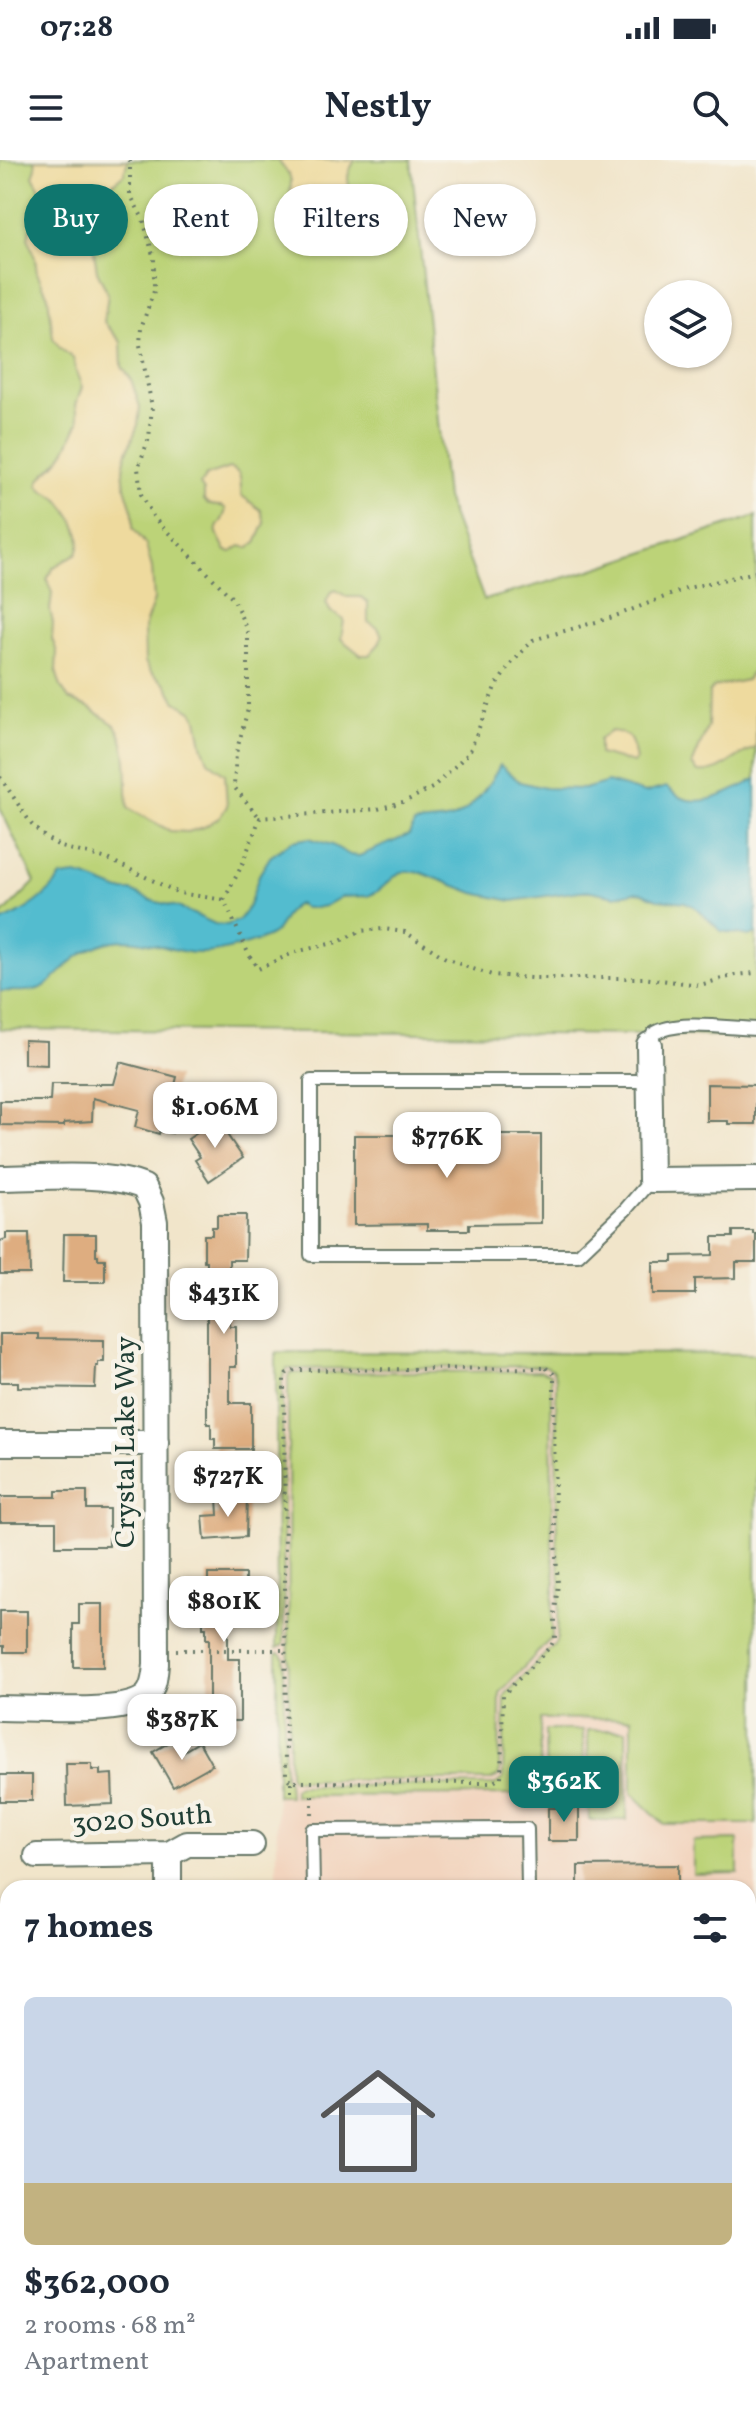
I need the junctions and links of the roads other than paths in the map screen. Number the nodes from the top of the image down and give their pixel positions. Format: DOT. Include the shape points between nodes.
graph roads {
  1 [pos="756,1029"];
  2 [pos="649,1045"];
  3 [pos="649,1081"];
  4 [pos="0,1178"];
  5 [pos="756,1179"];
  6 [pos="651,1180"];
  7 [pos="0,1443"];
  8 [pos="156,1443"];
  9 [pos="0,1708"];
  10 [pos="252,1844"];
  11 [pos="169,1854"];
  12 [pos="37,1856"];
  13 [pos="169,1880"];
  14 [pos="313,1880"];
  15 [pos="528,1880"];
  1 -- 2 [label="lane" via="666,1028 653,1034"];
  2 -- 3 [label="street"];
  3 -- 6 [label="street"];
  3 -- 6 [label="lane" via="311,1081 311,1255 578,1255"];
  4 -- 8 [label="street, Crystal Lake Way" via="108,1178 144,1187 155,1222"];
  5 -- 6 [label="street"];
  7 -- 8 [label="street"];
  8 -- 9 [label="street, Crystal Lake Way" via="156,1664 147,1697 110,1708"];
  10 -- 11 [label="street, 3020 South" via="187,1844"];
  11 -- 12 [label="street, 3020 South"];
  11 -- 13 [label="street"];
  14 -- 15 [label="lane" via="312,1830 527,1829"];
}
